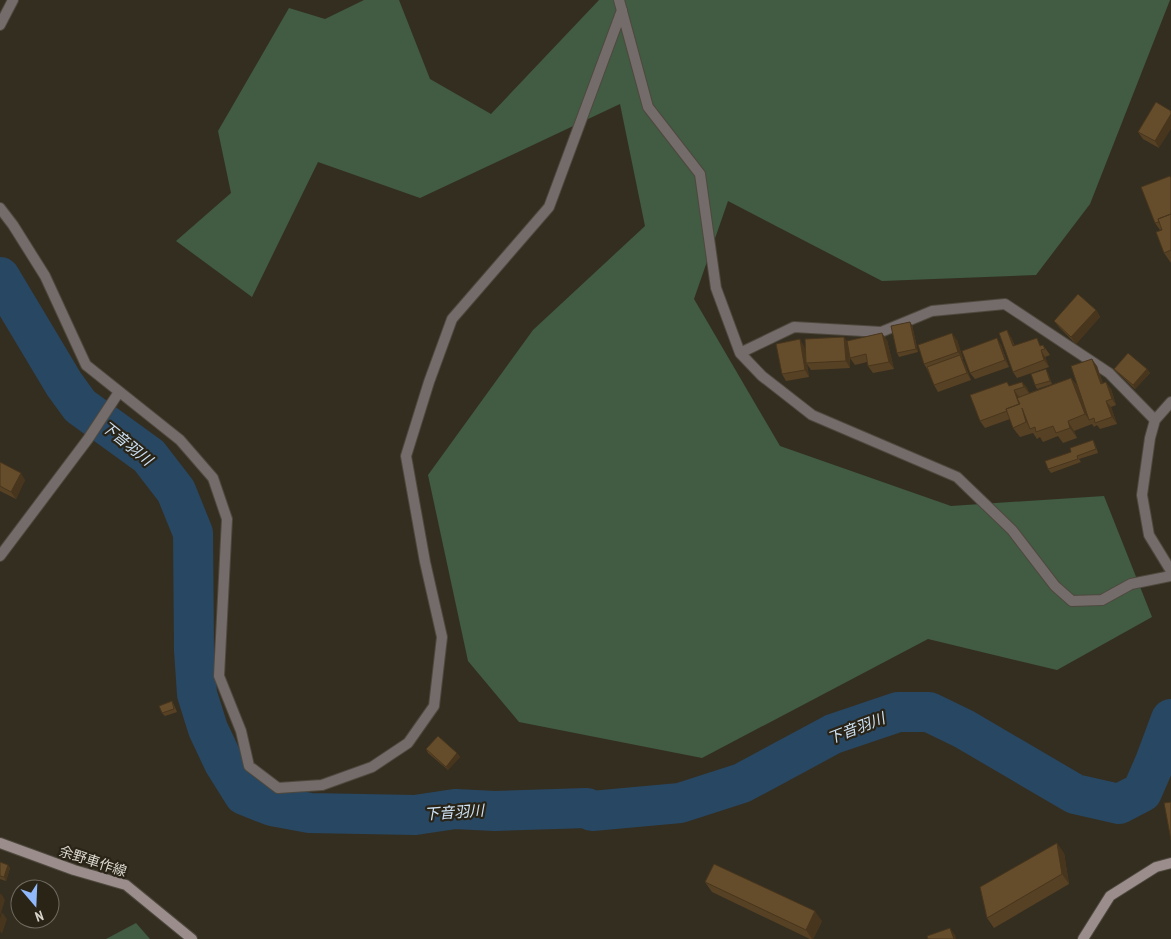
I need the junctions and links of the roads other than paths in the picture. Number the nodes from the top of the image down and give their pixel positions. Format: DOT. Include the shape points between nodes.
graph roads {
  1 [pos="13,0"];
  2 [pos="620,5"];
  3 [pos="0,25"];
  4 [pos="0,208"];
  5 [pos="740,353"];
  6 [pos="119,392"];
  7 [pos="1171,402"];
  8 [pos="1155,420"];
  9 [pos="0,556"];
  10 [pos="1171,570"];
  11 [pos="1171,576"];
  12 [pos="0,843"];
  13 [pos="1171,863"];
  14 [pos="192,939"];
  15 [pos="1083,939"];
  1 -- 3 [label="street"];
  2 -- 5 [label="street" via="648,107 700,174 716,288"];
  2 -- 6 [label="street" via="549,208 452,318 406,456 442,637 434,706 408,743 372,767 322,785 278,788 250,766 241,731 219,676 227,519 213,478 180,440"];
  4 -- 6 [label="street" via="44,276 86,365"];
  5 -- 8 [label="street" via="794,327 882,332 932,311 1005,304 1109,373"];
  5 -- 11 [label="street" via="762,376 812,415 957,477 1012,530 1055,586 1072,601 1102,600 1131,584"];
  6 -- 9 [label="street" via="88,439"];
  7 -- 8 [label="street"];
  8 -- 10 [label="street" via="1142,495 1149,535"];
  12 -- 14 [label="main road, 余野車作線" via="126,885"];
  13 -- 15 [label="main road" via="1156,867 1110,896"];
}
